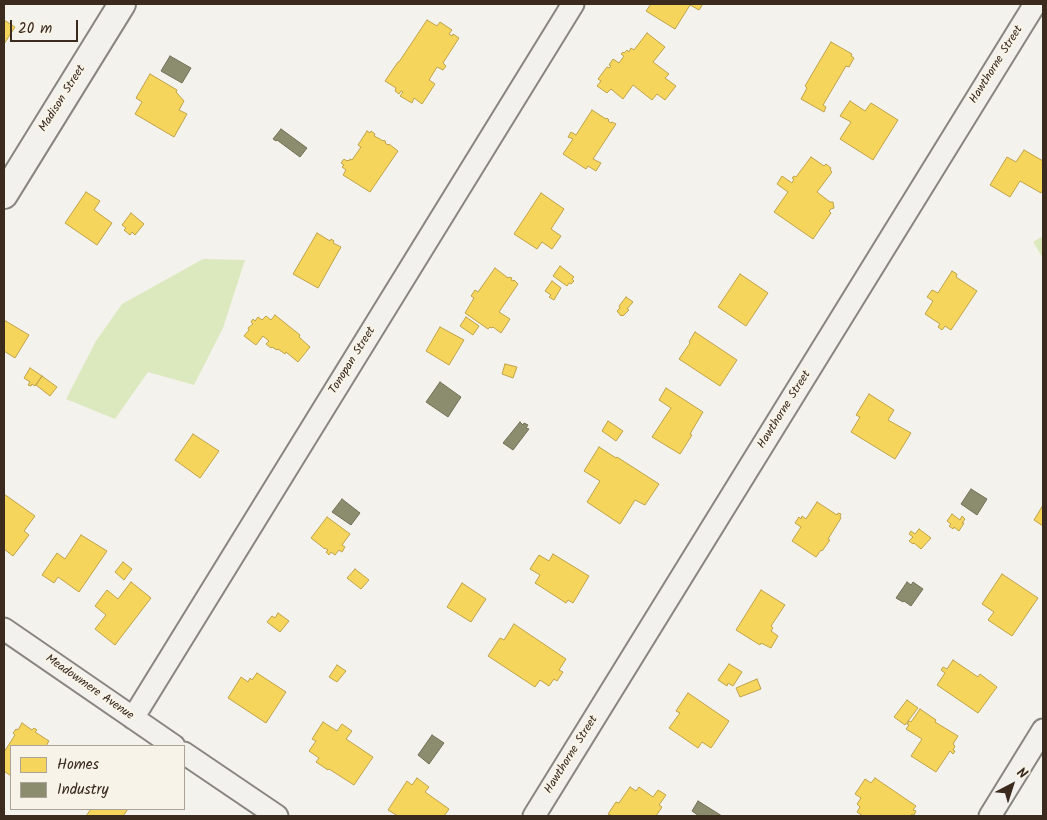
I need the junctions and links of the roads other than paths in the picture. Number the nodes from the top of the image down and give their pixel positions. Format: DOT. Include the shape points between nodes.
graph roads {
  1 [pos="122,4"];
  2 [pos="573,4"];
  3 [pos="1035,4"];
  4 [pos="4,195"];
  5 [pos="4,629"];
  6 [pos="133,718"];
  7 [pos="1043,730"];
  8 [pos="173,745"];
  9 [pos="185,754"];
  10 [pos="277,816"];
  11 [pos="534,816"];
  12 [pos="990,816"];
  1 -- 4 [label="street, Madison Street"];
  2 -- 6 [label="street, Tonopan Street"];
  3 -- 11 [label="street, Hawthorne Street"];
  5 -- 6 [label="street, Meadowmere Avenue"];
  6 -- 8 [label="street, Meadowmere Avenue"];
  7 -- 12 [label="street"];
  9 -- 10 [label="street"];
}
